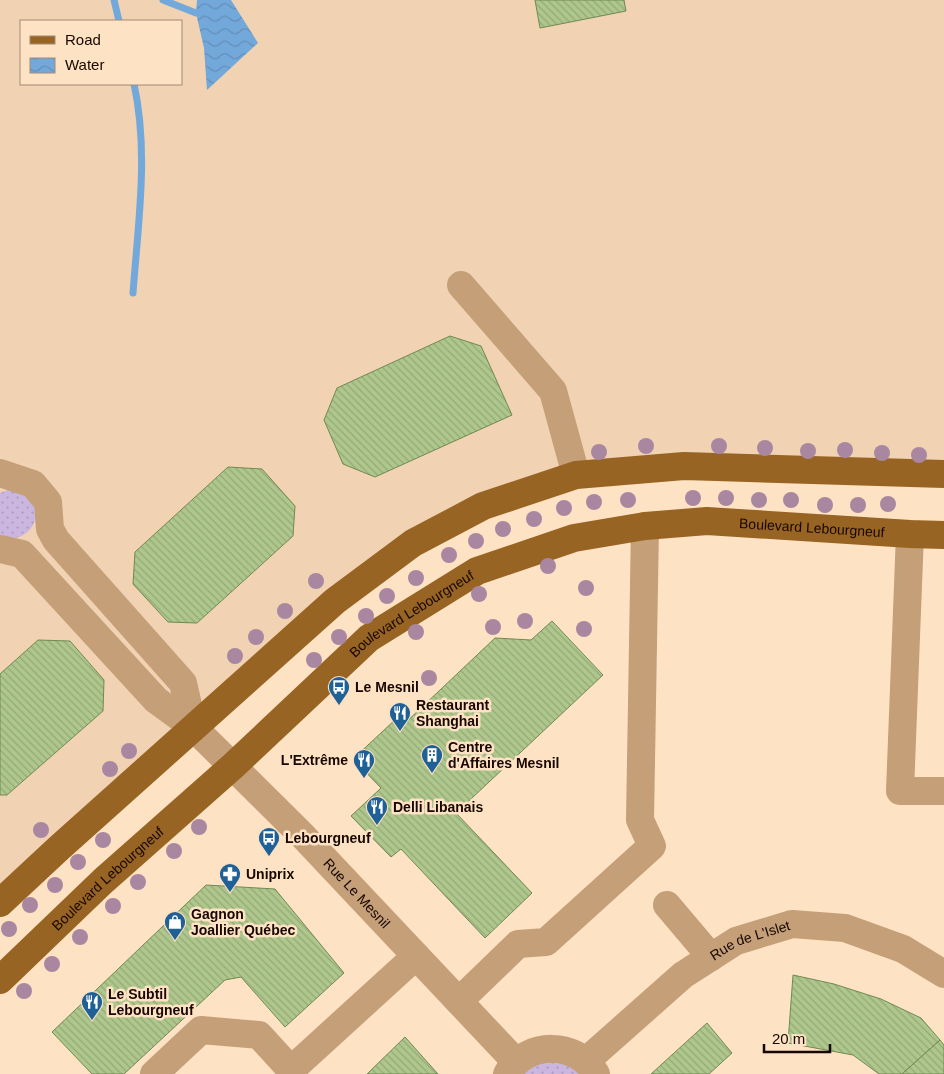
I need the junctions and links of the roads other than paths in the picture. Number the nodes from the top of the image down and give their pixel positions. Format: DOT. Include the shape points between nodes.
graph roads {
  1 [pos="461,284"];
  2 [pos="0,473"];
  3 [pos="944,474"];
  4 [pos="576,475"];
  5 [pos="645,526"];
  6 [pos="910,534"];
  7 [pos="944,535"];
  8 [pos="0,549"];
  9 [pos="193,727"];
  10 [pos="233,766"];
  11 [pos="944,792"];
  12 [pos="0,903"];
  13 [pos="667,905"];
  14 [pos="416,956"];
  15 [pos="711,957"];
  16 [pos="944,974"];
  17 [pos="0,980"];
  18 [pos="458,1001"];
  19 [pos="591,1067"];
  20 [pos="512,1068"];
  21 [pos="154,1074"];
  1 -- 4 [label="street" via="553,391"];
  2 -- 9 [label="street" via="32,484 48,502 50,529 56,540 183,683"];
  3 -- 4 [label="main road" via="684,466"];
  4 -- 9 [label="main road" via="483,506 413,543 335,601"];
  5 -- 6 [label="main road, Boulevard Lebourgneuf" via="707,521"];
  5 -- 10 [label="main road, Boulevard Lebourgneuf" via="574,538 477,570 369,638"];
  5 -- 18 [label="street" via="640,820 652,846 546,942 518,944"];
  6 -- 7 [label="main road, Boulevard Lebourgneuf"];
  6 -- 11 [label="street" via="900,790"];
  8 -- 9 [label="street, Rue Le Mesnil" via="22,554 156,700"];
  9 -- 10 [label="street, Rue Le Mesnil"];
  9 -- 12 [label="main road"];
  10 -- 14 [label="street, Rue Le Mesnil"];
  10 -- 17 [label="main road, Boulevard Lebourgneuf" via="103,881"];
  13 -- 15 [label="street"];
  14 -- 18 [label="street, Rue Le Mesnil"];
  14 -- 21 [label="street" via="291,1070 259,1035 201,1030"];
  15 -- 16 [label="street, Rue de L'Islet" via="736,941 792,924 845,928 903,949"];
  15 -- 19 [label="street, Rue de L'Islet" via="683,975"];
  18 -- 20 [label="street, Rue Le Mesnil"];
  19 -- 20 [label="street" via="576,1054 551,1048 526,1055"];
}
